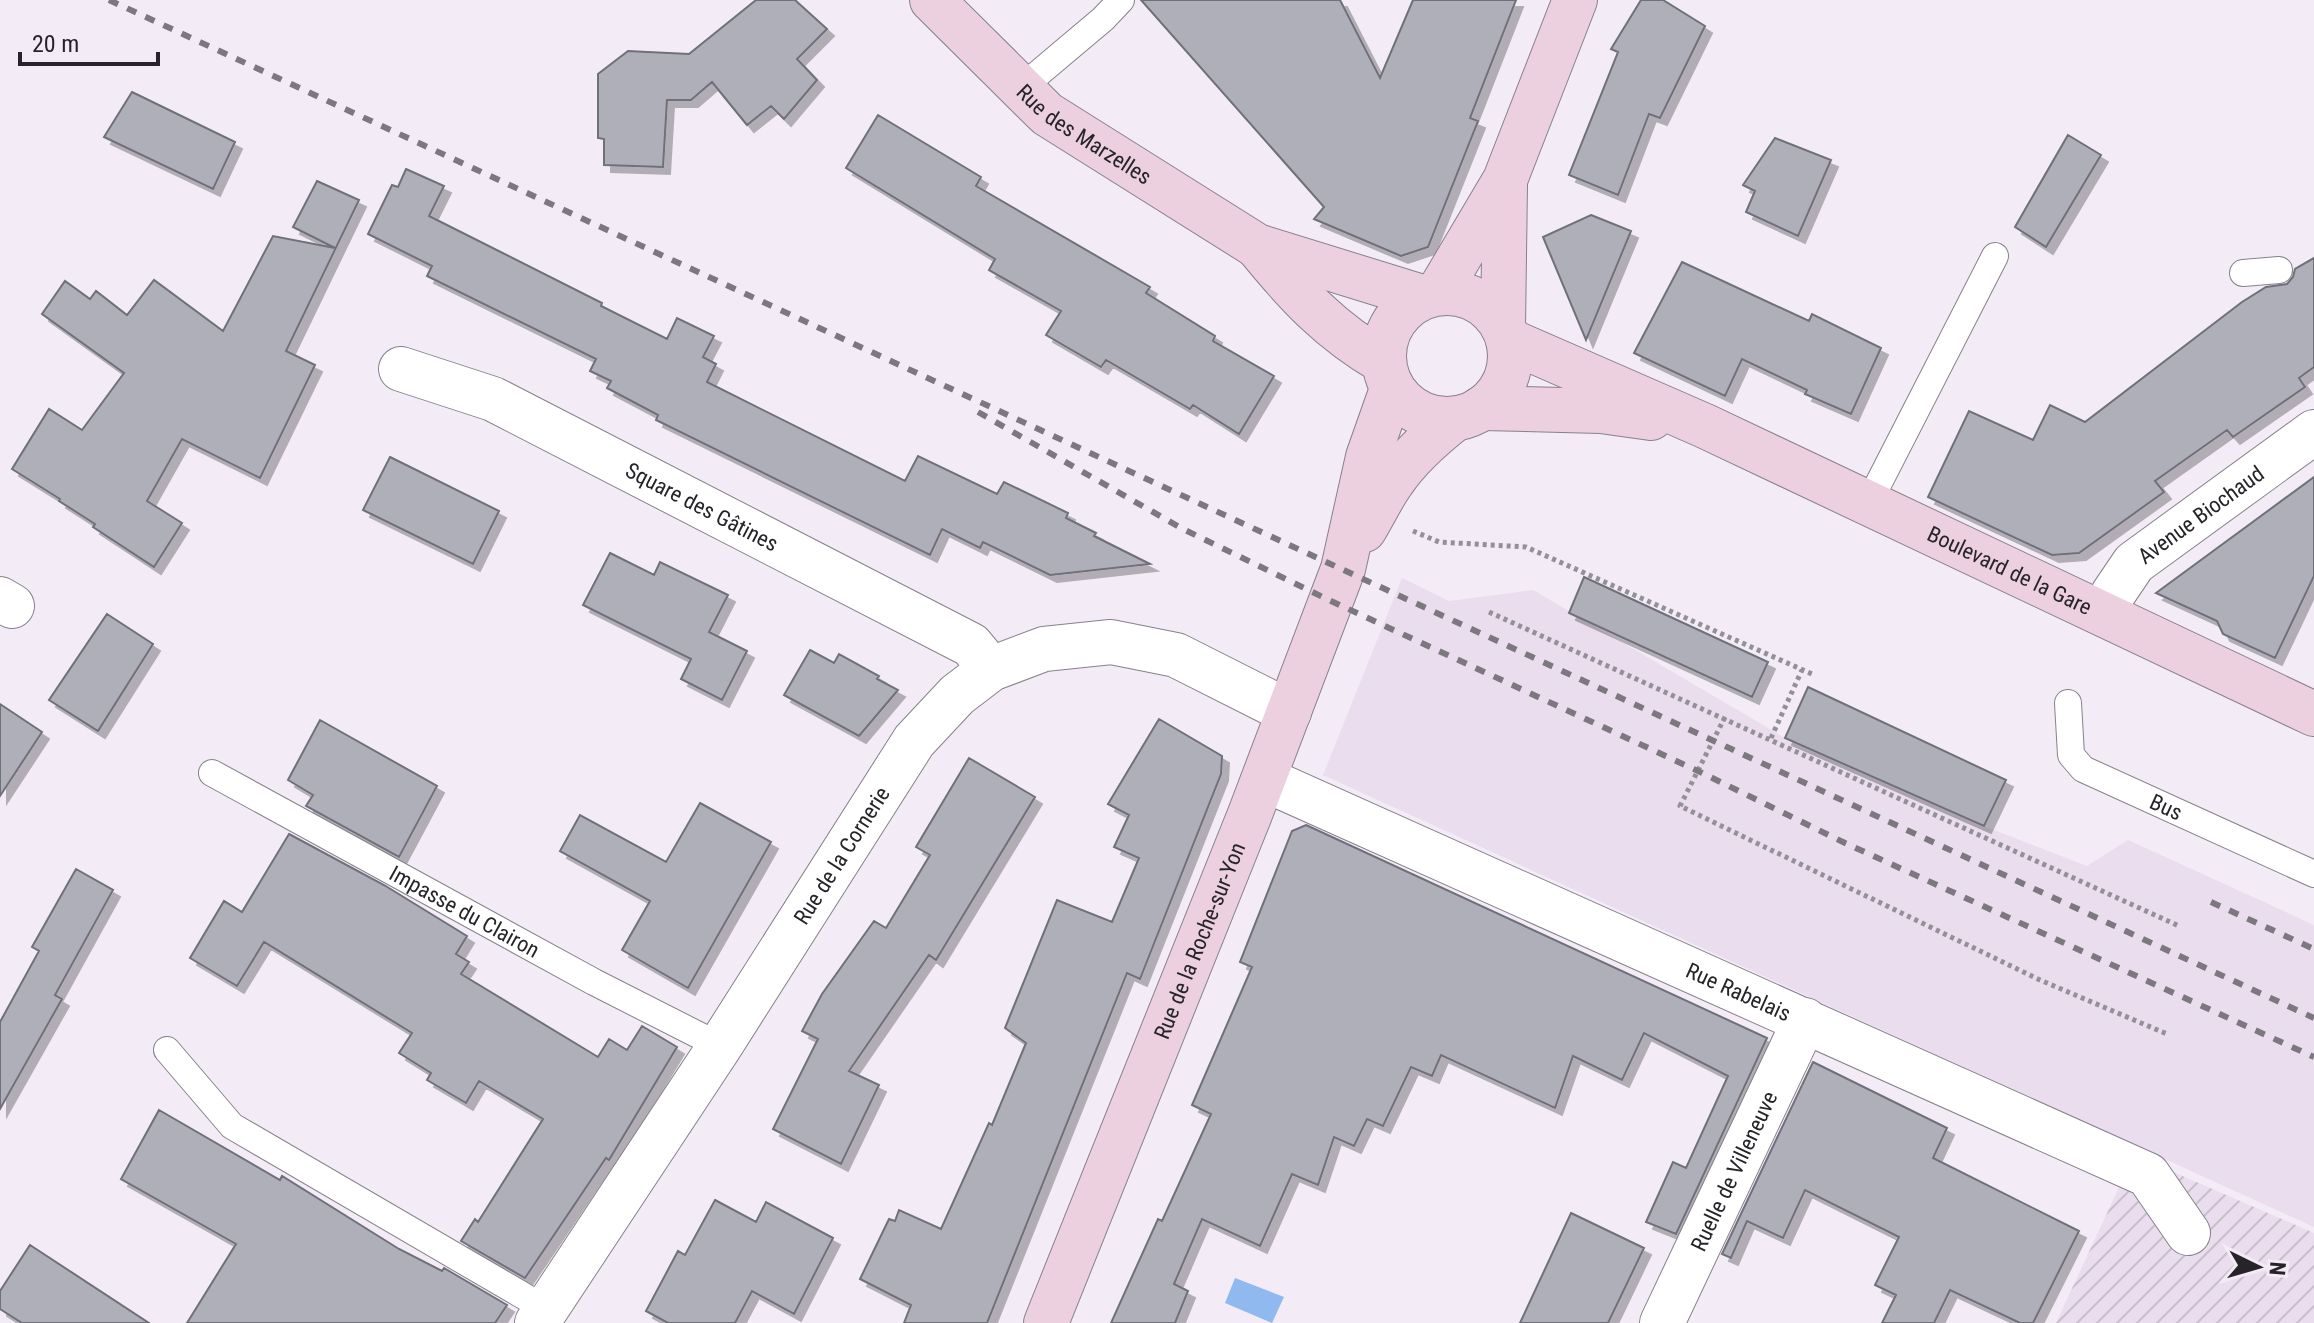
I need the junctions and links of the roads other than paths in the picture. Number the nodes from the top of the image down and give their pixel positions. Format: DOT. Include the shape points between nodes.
graph roads {
  1 [pos="932,0"];
  2 [pos="1121,0"];
  3 [pos="1575,0"];
  4 [pos="1021,88"];
  5 [pos="1505,180"];
  6 [pos="1257,246"];
  7 [pos="1995,256"];
  8 [pos="2279,270"];
  9 [pos="2243,273"];
  10 [pos="1430,295"];
  11 [pos="1506,334"];
  12 [pos="401,369"];
  13 [pos="1388,375"];
  14 [pos="1468,414"];
  15 [pos="1705,426"];
  16 [pos="2314,432"];
  17 [pos="1868,504"];
  18 [pos="1347,555"];
  19 [pos="2104,612"];
  20 [pos="991,669"];
  21 [pos="2068,703"];
  22 [pos="1289,712"];
  23 [pos="2314,714"];
  24 [pos="212,773"];
  25 [pos="1264,779"];
  26 [pos="2314,874"];
  27 [pos="1805,1020"];
  28 [pos="720,1046"];
  29 [pos="167,1050"];
  30 [pos="2188,1233"];
  31 [pos="542,1316"];
  32 [pos="1046,1323"];
  33 [pos="1662,1323"];
  1 -- 4 [label="main road, Rue des Marzelles"];
  2 -- 4 [label="lane"];
  3 -- 5 [label="main road"];
  4 -- 6 [label="main road, Rue des Marzelles" via="1047,114"];
  5 -- 10 [label="main road"];
  5 -- 11 [label="main road"];
  6 -- 10 [label="main road, Rue des Marzelles"];
  6 -- 13 [label="main road, Rue des Marzelles" via="1294,292"];
  7 -- 17 [label="lane"];
  8 -- 9 [label="lane"];
  10 -- 11 [label="main road" via="1457,293 1476,299 1492,311"];
  10 -- 13 [label="main road" via="1405,308 1392,323 1385,342"];
  11 -- 14 [label="main road" via="1506,379 1496,396"];
  11 -- 15 [label="main road, Boulevard de la Gare"];
  12 -- 20 [label="street, Square des Gâtines" via="493,399 971,645"];
  13 -- 14 [label="main road" via="1404,403 1419,413 1437,419"];
  13 -- 18 [label="main road, Rue de la Roche-sur-Yon"];
  14 -- 15 [label="main road, Boulevard de la Gare" via="1601,411"];
  14 -- 18 [label="main road, Rue de la Roche-sur-Yon" via="1432,437 1392,482"];
  15 -- 17 [label="main road, Boulevard de la Gare"];
  16 -- 19 [label="street, Avenue Biochaud" via="2134,563"];
  17 -- 19 [label="main road, Boulevard de la Gare"];
  18 -- 22 [label="main road, Rue de la Roche-sur-Yon"];
  19 -- 23 [label="main road, Boulevard de la Gare"];
  20 -- 22 [label="street, Rue de la Cornerie" via="1044,649 1111,642 1176,655"];
  20 -- 28 [label="street, Rue de la Cornerie" via="957,695 914,741"];
  21 -- 26 [label="lane, Bus" via="2071,755 2083,769"];
  22 -- 25 [label="main road, Rue de la Roche-sur-Yon"];
  24 -- 28 [label="lane, Impasse du Clairon"];
  25 -- 27 [label="street, Rue Rabelais"];
  25 -- 32 [label="main road, Rue de la Roche-sur-Yon"];
  27 -- 30 [label="street, Rue Rabelais" via="2148,1175"];
  27 -- 33 [label="street, Ruelle de Villeneuve"];
  28 -- 31 [label="street, Rue de la Cornerie"];
  29 -- 31 [label="lane" via="232,1126"];
}
